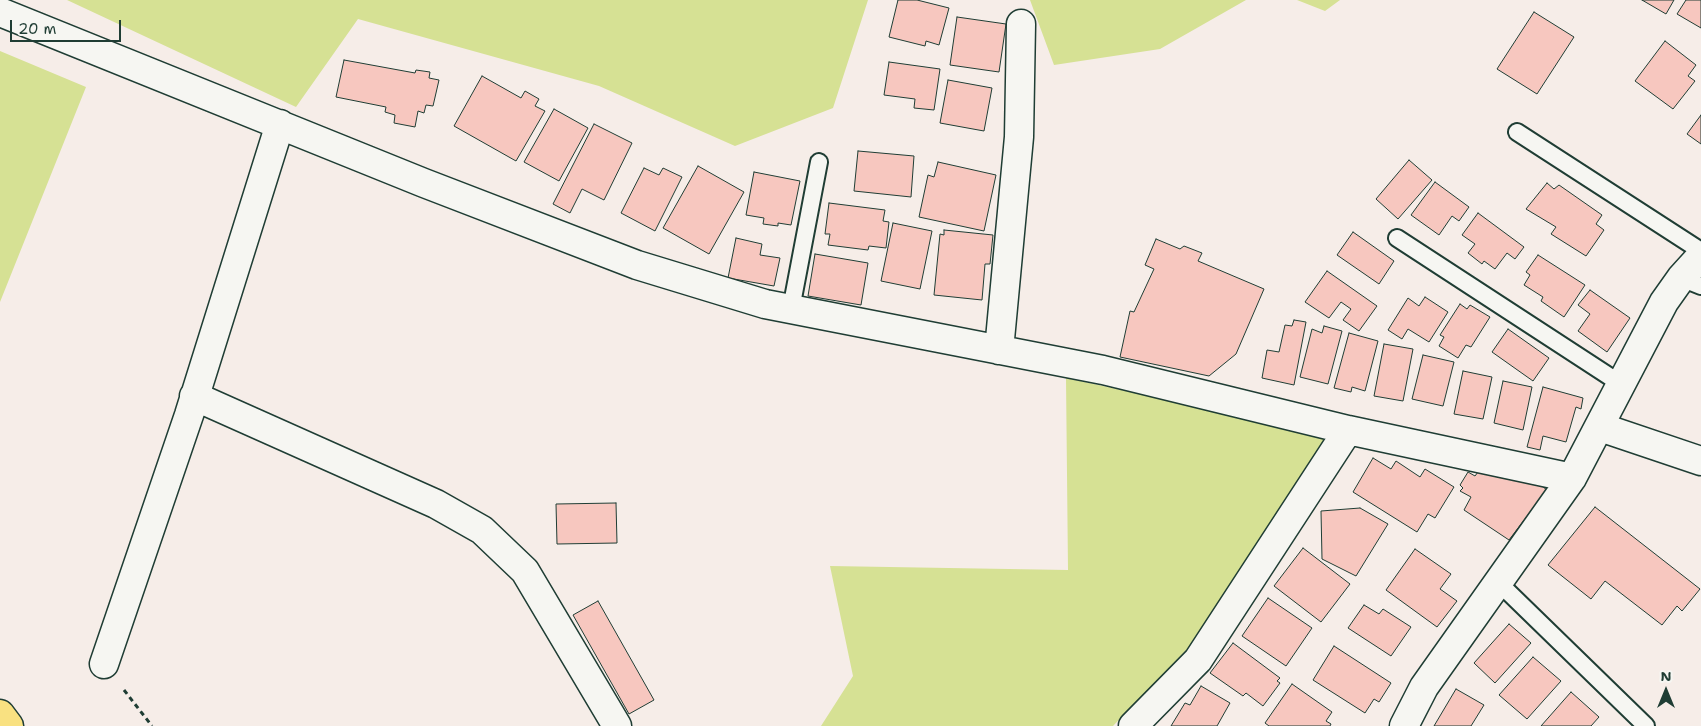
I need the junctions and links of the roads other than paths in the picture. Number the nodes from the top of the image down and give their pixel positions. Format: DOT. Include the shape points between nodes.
graph roads {
  1 [pos="0,12"];
  2 [pos="1021,24"];
  3 [pos="280,124"];
  4 [pos="1517,132"];
  5 [pos="819,162"];
  6 [pos="1397,238"];
  7 [pos="1701,251"];
  8 [pos="1701,256"];
  9 [pos="1691,282"];
  10 [pos="791,309"];
  11 [pos="999,350"];
  12 [pos="1621,384"];
  13 [pos="194,396"];
  14 [pos="1600,427"];
  15 [pos="1348,430"];
  16 [pos="1701,461"];
  17 [pos="1572,478"];
  18 [pos="1498,582"];
  19 [pos="104,664"];
  20 [pos="0,714"];
  21 [pos="10,726"];
  22 [pos="617,726"];
  23 [pos="1132,726"];
  24 [pos="1404,726"];
  25 [pos="1646,726"];
  1 -- 3 [label="street"];
  2 -- 11 [label="street" via="1019,137"];
  3 -- 10 [label="street" via="637,265"];
  3 -- 13 [label="street"];
  4 -- 7 [label="lane"];
  5 -- 10 [label="lane"];
  6 -- 12 [label="lane"];
  8 -- 9 [label="street"];
  9 -- 12 [label="street" via="1664,302"];
  10 -- 11 [label="street"];
  11 -- 15 [label="street" via="1104,370"];
  12 -- 14 [label="street"];
  13 -- 19 [label="street"];
  13 -- 22 [label="street" via="436,504 482,530 525,571"];
  14 -- 16 [label="street"];
  14 -- 17 [label="street"];
  15 -- 17 [label="street"];
  15 -- 23 [label="street" via="1198,660"];
  17 -- 18 [label="street"];
  18 -- 24 [label="street" via="1424,688"];
  18 -- 25 [label="lane"];
  20 -- 21 [label="highway"];
}
